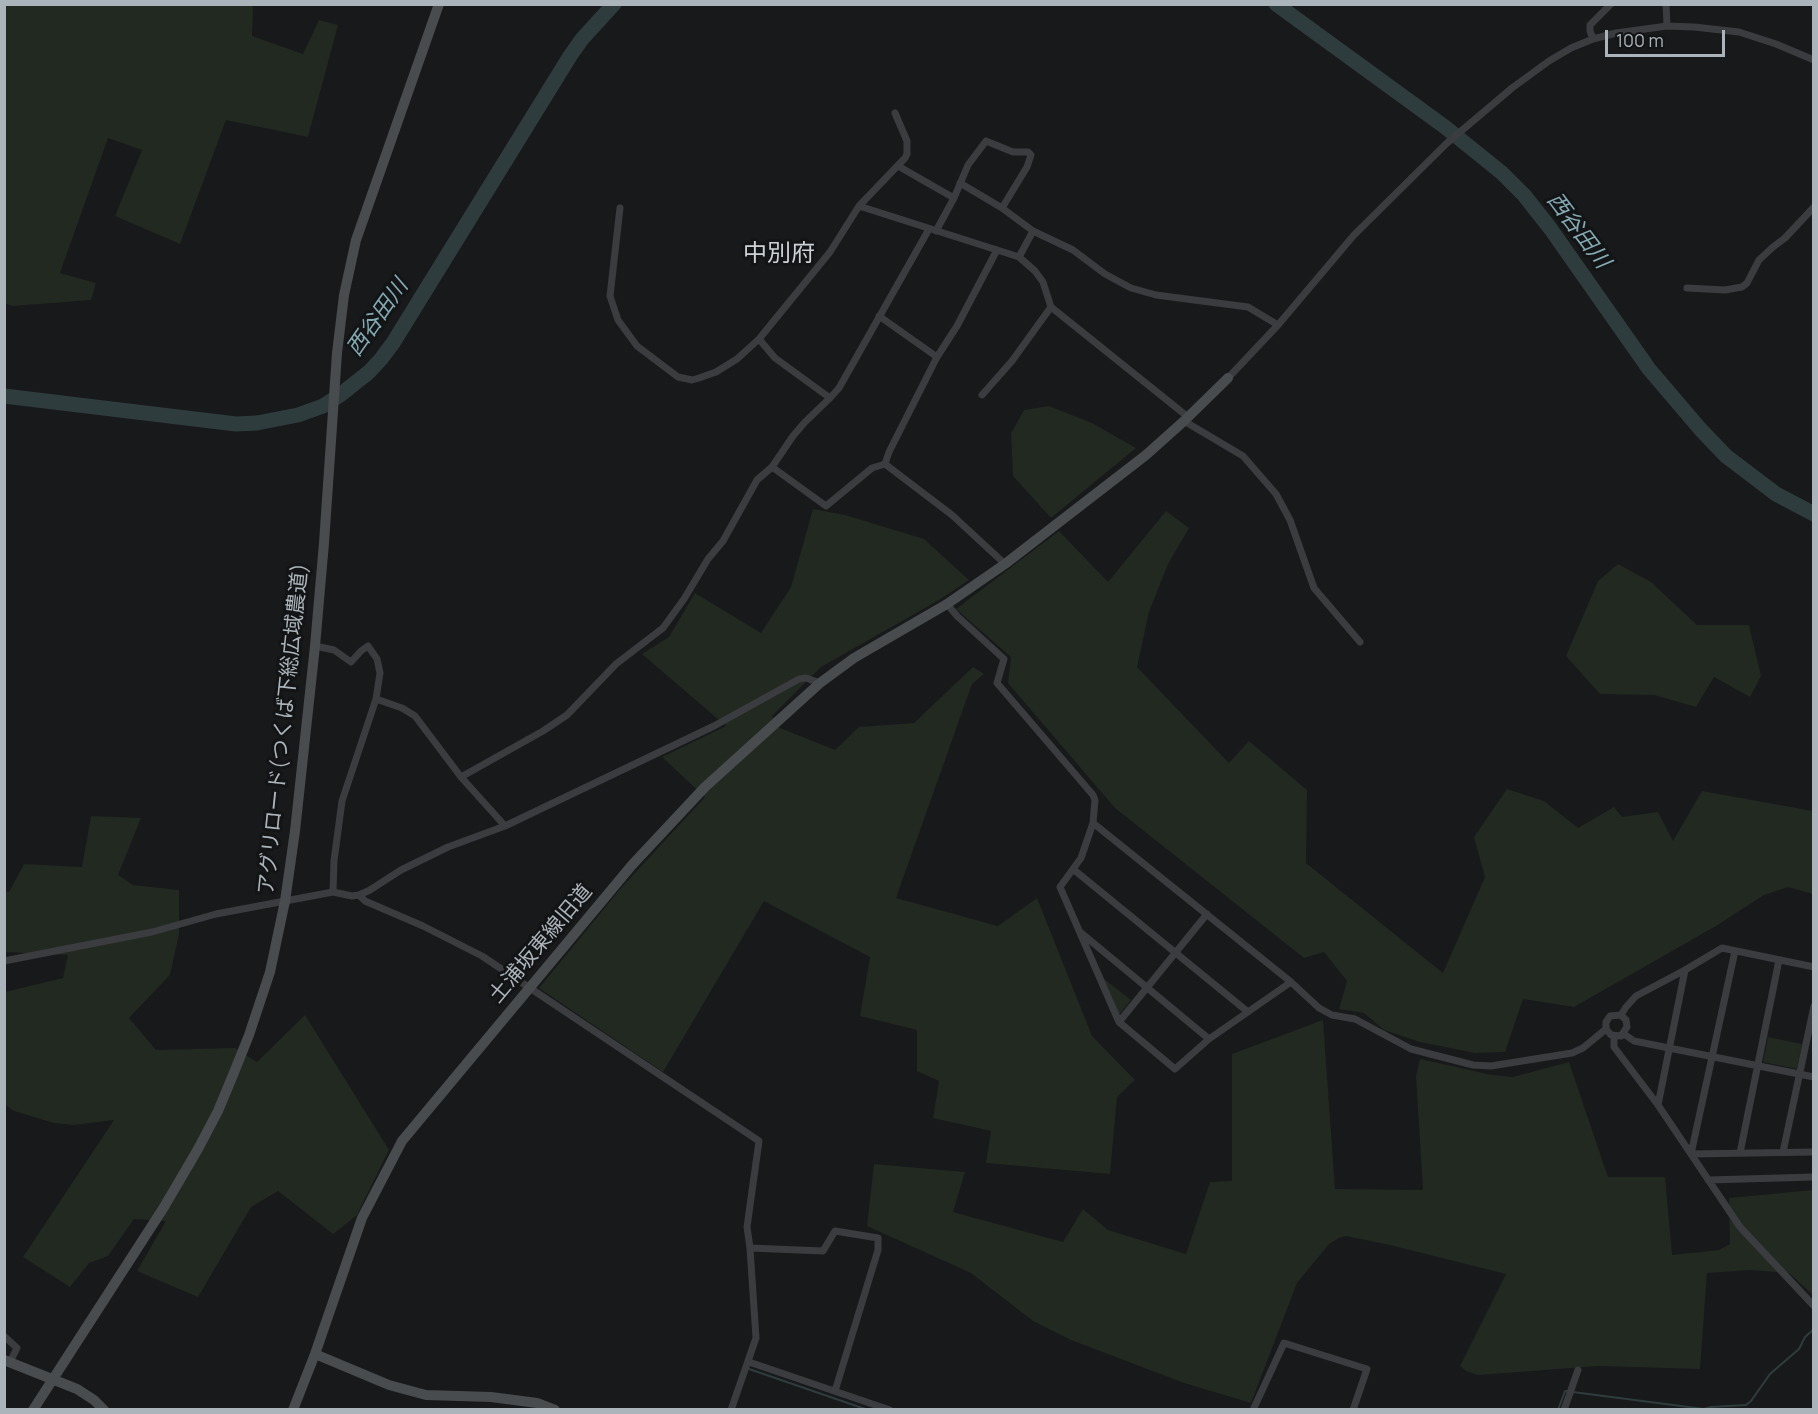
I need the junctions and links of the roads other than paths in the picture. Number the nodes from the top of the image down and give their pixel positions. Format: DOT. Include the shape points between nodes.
graph roads {
  1 [pos="439,4"];
  2 [pos="1611,4"];
  3 [pos="1666,4"];
  4 [pos="1666,26"];
  5 [pos="1593,39"];
  6 [pos="1814,60"];
  7 [pos="895,113"];
  8 [pos="898,166"];
  9 [pos="960,183"];
  10 [pos="954,198"];
  11 [pos="859,206"];
  12 [pos="1814,207"];
  13 [pos="620,208"];
  14 [pos="1002,208"];
  15 [pos="933,230"];
  16 [pos="1033,231"];
  17 [pos="997,250"];
  18 [pos="1019,257"];
  19 [pos="1687,288"];
  20 [pos="1051,307"];
  21 [pos="879,316"];
  22 [pos="1278,325"];
  23 [pos="759,339"];
  24 [pos="937,357"];
  25 [pos="1228,378"];
  26 [pos="982,395"];
  27 [pos="830,398"];
  28 [pos="1186,419"];
  29 [pos="885,464"];
  30 [pos="772,467"];
  31 [pos="1005,564"];
  32 [pos="947,604"];
  33 [pos="1360,642"];
  34 [pos="315,646"];
  35 [pos="820,682"];
  36 [pos="376,699"];
  37 [pos="460,777"];
  38 [pos="1093,823"];
  39 [pos="505,826"];
  40 [pos="1074,869"];
  41 [pos="333,892"];
  42 [pos="359,895"];
  43 [pos="285,901"];
  44 [pos="1207,914"];
  45 [pos="1078,930"];
  46 [pos="1735,951"];
  47 [pos="1176,952"];
  48 [pos="1779,960"];
  49 [pos="4,962"];
  50 [pos="1814,967"];
  51 [pos="1685,970"];
  52 [pos="1291,982"];
  53 [pos="1147,987"];
  54 [pos="529,988"];
  55 [pos="1814,1005"];
  56 [pos="1248,1012"];
  57 [pos="1621,1015"];
  58 [pos="1119,1022"];
  59 [pos="1606,1029"];
  60 [pos="1624,1034"];
  61 [pos="1614,1036"];
  62 [pos="1209,1039"];
  63 [pos="1670,1048"];
  64 [pos="1712,1057"];
  65 [pos="1758,1066"];
  66 [pos="1799,1074"];
  67 [pos="1814,1077"];
  68 [pos="1658,1105"];
  69 [pos="1783,1152"];
  70 [pos="1814,1152"];
  71 [pos="1740,1153"];
  72 [pos="1691,1154"];
  73 [pos="1814,1177"];
  74 [pos="1708,1180"];
  75 [pos="750,1248"];
  76 [pos="1814,1306"];
  77 [pos="4,1336"];
  78 [pos="315,1354"];
  79 [pos="7,1361"];
  80 [pos="748,1362"];
  81 [pos="1578,1370"];
  82 [pos="52,1378"];
  83 [pos="835,1391"];
  84 [pos="550,1409"];
  85 [pos="33,1410"];
  86 [pos="104,1410"];
  87 [pos="293,1410"];
  88 [pos="731,1410"];
  89 [pos="890,1410"];
  90 [pos="1253,1410"];
  91 [pos="1353,1410"];
  92 [pos="1564,1410"];
  1 -- 34 [label="street, アグリロード(つくば下総広域農道)" via="356,240 344,295"];
  2 -- 5 [label="street" via="1590,25"];
  3 -- 4 [label="street"];
  4 -- 5 [label="street"];
  4 -- 6 [label="street" via="1739,32"];
  5 -- 22 [label="street" via="1549,61 1462,129 1354,236"];
  7 -- 8 [label="street" via="908,148"];
  8 -- 10 [label="street"];
  8 -- 11 [label="street"];
  9 -- 10 [label="street"];
  9 -- 14 [label="street"];
  9 -- 14 [label="street" via="986,141 1013,152 1028,152 1031,155 1027,167"];
  10 -- 15 [label="street"];
  11 -- 15 [label="street"];
  11 -- 23 [label="street" via="830,252"];
  12 -- 19 [label="street" via="1759,260 1742,287"];
  13 -- 23 [label="street" via="610,296 618,320 637,346 678,377 692,380 716,372"];
  14 -- 16 [label="street"];
  15 -- 17 [label="street"];
  15 -- 21 [label="street"];
  16 -- 18 [label="street"];
  16 -- 22 [label="street" via="1073,250 1131,288 1248,308"];
  17 -- 18 [label="street"];
  17 -- 24 [label="street"];
  18 -- 20 [label="street" via="1043,282"];
  20 -- 26 [label="street"];
  20 -- 28 [label="street"];
  21 -- 24 [label="street"];
  21 -- 27 [label="street"];
  22 -- 25 [label="street"];
  23 -- 27 [label="street" via="775,358"];
  24 -- 29 [label="street"];
  25 -- 28 [label="street, 土浦坂東線旧道"];
  27 -- 30 [label="street" via="793,436"];
  28 -- 31 [label="street, 土浦坂東線旧道"];
  28 -- 33 [label="street" via="1243,456 1276,494 1290,520 1314,588"];
  29 -- 30 [label="street" via="872,468 826,506"];
  29 -- 31 [label="street" via="952,515"];
  30 -- 37 [label="street" via="757,480 723,541 663,628 616,664 567,715"];
  31 -- 32 [label="street, 土浦坂東線旧道"];
  32 -- 35 [label="street, 土浦坂東線旧道"];
  32 -- 38 [label="street" via="1004,659 997,683 1093,795"];
  34 -- 36 [label="street" via="334,650 351,662 368,646 377,658 380,673"];
  34 -- 43 [label="street, アグリロード(つくば下総広域農道)"];
  35 -- 39 [label="street" via="800,680 714,726"];
  35 -- 54 [label="street, 土浦坂東線旧道" via="705,787 632,865"];
  36 -- 37 [label="street" via="415,716"];
  36 -- 41 [label="street" via="342,801"];
  37 -- 39 [label="street"];
  38 -- 40 [label="street"];
  38 -- 44 [label="street"];
  39 -- 42 [label="street" via="448,847"];
  40 -- 45 [label="street" via="1060,887"];
  40 -- 47 [label="street"];
  41 -- 42 [label="street"];
  41 -- 43 [label="street"];
  42 -- 54 [label="street" via="482,956"];
  43 -- 49 [label="street"];
  43 -- 82 [label="street, アグリロード(つくば下総広域農道)" via="270,972 218,1111 164,1207"];
  44 -- 47 [label="street"];
  44 -- 52 [label="street"];
  45 -- 53 [label="street"];
  45 -- 58 [label="street"];
  46 -- 48 [label="street"];
  46 -- 51 [label="street" via="1722,948"];
  46 -- 64 [label="street"];
  47 -- 53 [label="street"];
  47 -- 56 [label="street"];
  48 -- 50 [label="street"];
  48 -- 65 [label="street"];
  51 -- 57 [label="street" via="1636,996"];
  51 -- 63 [label="street"];
  52 -- 56 [label="street"];
  52 -- 59 [label="street" via="1326,1012 1355,1019 1411,1049 1473,1065 1491,1066 1572,1053"];
  53 -- 58 [label="street"];
  53 -- 62 [label="street"];
  54 -- 75 [label="street" via="759,1141 747,1227"];
  54 -- 78 [label="street, 土浦坂東線旧道" via="402,1141 362,1218"];
  55 -- 66 [label="street"];
  56 -- 62 [label="street"];
  57 -- 59 [label="street" via="1610,1016"];
  57 -- 60 [label="street" via="1627,1024"];
  58 -- 62 [label="street" via="1175,1069"];
  59 -- 61 [label="street"];
  60 -- 61 [label="street"];
  60 -- 63 [label="street" via="1634,1041"];
  61 -- 68 [label="street" via="1614,1047"];
  63 -- 64 [label="street"];
  63 -- 68 [label="street"];
  64 -- 65 [label="street"];
  64 -- 72 [label="street"];
  65 -- 66 [label="street"];
  65 -- 71 [label="street"];
  66 -- 67 [label="street"];
  66 -- 69 [label="street"];
  68 -- 72 [label="street"];
  69 -- 70 [label="street"];
  69 -- 71 [label="street"];
  71 -- 72 [label="street"];
  72 -- 74 [label="street"];
  73 -- 74 [label="street"];
  74 -- 76 [label="street" via="1740,1227"];
  75 -- 80 [label="street" via="756,1338"];
  75 -- 83 [label="street" via="823,1251 835,1231 878,1238 878,1250"];
  77 -- 79 [label="street" via="17,1348"];
  78 -- 84 [label="street" via="389,1385 426,1395 491,1396 537,1403"];
  78 -- 87 [label="street, 土浦坂東線旧道"];
  79 -- 82 [label="street"];
  80 -- 83 [label="street"];
  80 -- 88 [label="street"];
  81 -- 92 [label="street"];
  82 -- 85 [label="street, アグリロード(つくば下総広域農道)"];
  82 -- 86 [label="street" via="88,1396"];
  83 -- 89 [label="street"];
  90 -- 91 [label="street" via="1284,1343 1367,1369"];
}
